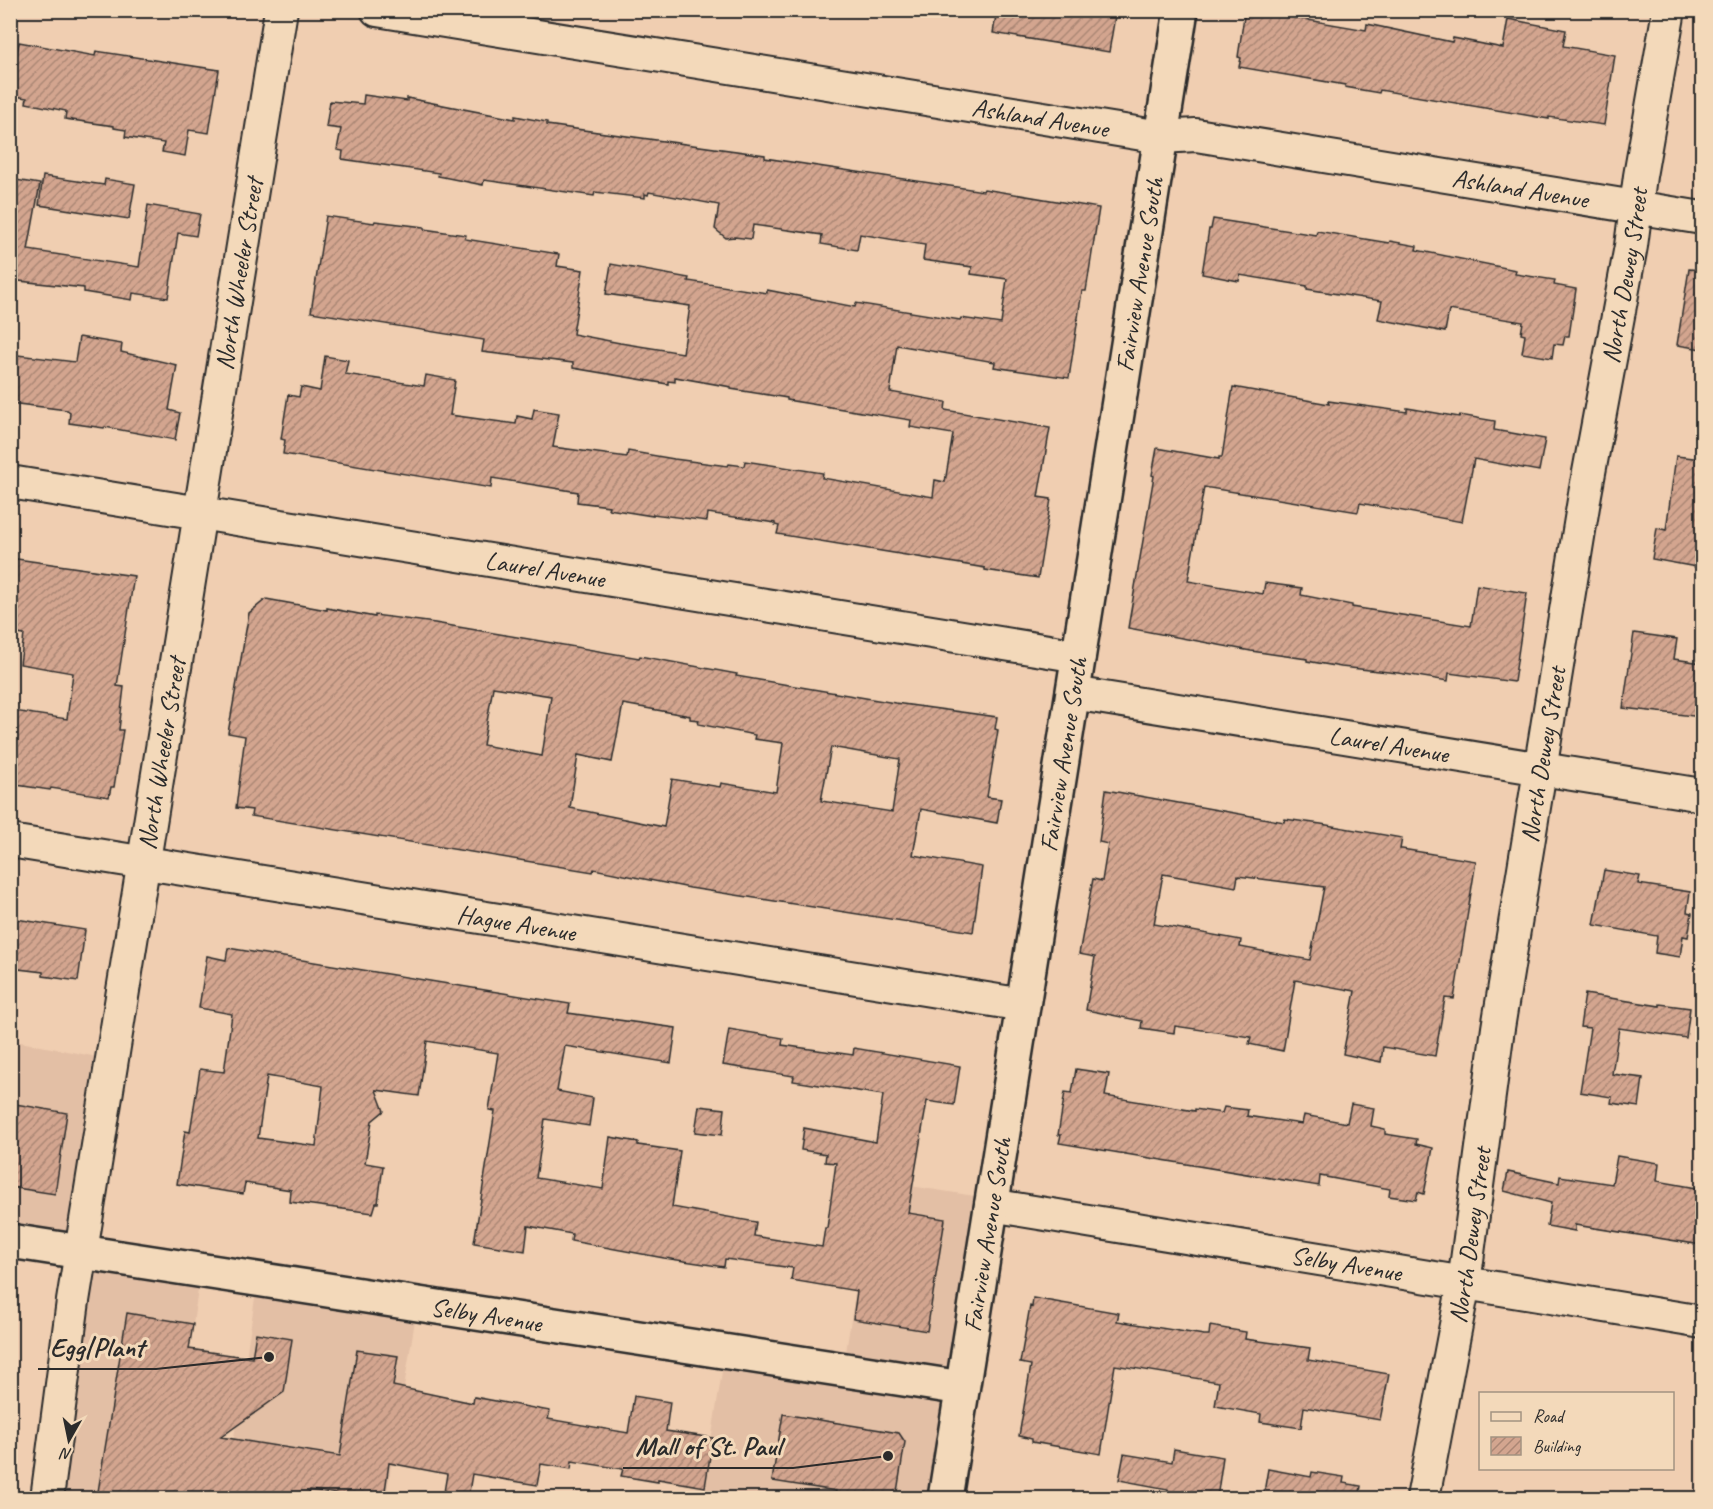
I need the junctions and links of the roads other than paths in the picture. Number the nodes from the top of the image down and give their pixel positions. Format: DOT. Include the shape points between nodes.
graph roads {
  1 [pos="281,10"];
  2 [pos="377,10"];
  3 [pos="1181,10"];
  4 [pos="1669,10"];
  5 [pos="1161,137"];
  6 [pos="1636,207"];
  7 [pos="1702,218"];
  8 [pos="10,482"];
  9 [pos="200,513"];
  10 [pos="1079,656"];
  11 [pos="1073,693"];
  12 [pos="1540,769"];
  13 [pos="1702,795"];
  14 [pos="10,841"];
  15 [pos="144,863"];
  16 [pos="1023,1005"];
  17 [pos="991,1205"];
  18 [pos="10,1241"];
  19 [pos="81,1252"];
  20 [pos="1464,1283"];
  21 [pos="1702,1322"];
  22 [pos="962,1388"];
  23 [pos="47,1498"];
  24 [pos="945,1498"];
  25 [pos="1423,1498"];
  1 -- 9 [label="street, North Wheeler Street"];
  2 -- 5 [label="street, Ashland Avenue"];
  3 -- 5 [label="street, Fairview Avenue South"];
  4 -- 6 [label="street, North Dewey Street"];
  5 -- 6 [label="street, Ashland Avenue" via="1196,135"];
  5 -- 10 [label="street, Fairview Avenue South"];
  6 -- 7 [label="street, Ashland Avenue"];
  6 -- 12 [label="street, North Dewey Street"];
  8 -- 9 [label="street, Laurel Avenue"];
  9 -- 10 [label="street, Laurel Avenue"];
  9 -- 15 [label="street, North Wheeler Street"];
  10 -- 11 [label="street, Fairview Avenue South"];
  11 -- 12 [label="street, Laurel Avenue"];
  11 -- 16 [label="street, Fairview Avenue South"];
  12 -- 13 [label="street, Laurel Avenue"];
  12 -- 20 [label="street, North Dewey Street" via="1498,1028"];
  14 -- 15 [label="street, Hague Avenue"];
  15 -- 16 [label="street, Hague Avenue"];
  15 -- 19 [label="street, North Wheeler Street"];
  16 -- 17 [label="street, Fairview Avenue South"];
  17 -- 20 [label="street, Selby Avenue"];
  17 -- 22 [label="street, Fairview Avenue South"];
  18 -- 19 [label="street, Selby Avenue"];
  19 -- 22 [label="street, Selby Avenue"];
  19 -- 23 [label="street, North Wheeler Street"];
  20 -- 21 [label="street, Selby Avenue"];
  20 -- 25 [label="street, North Dewey Street"];
  22 -- 24 [label="street, Fairview Avenue South"];
}
